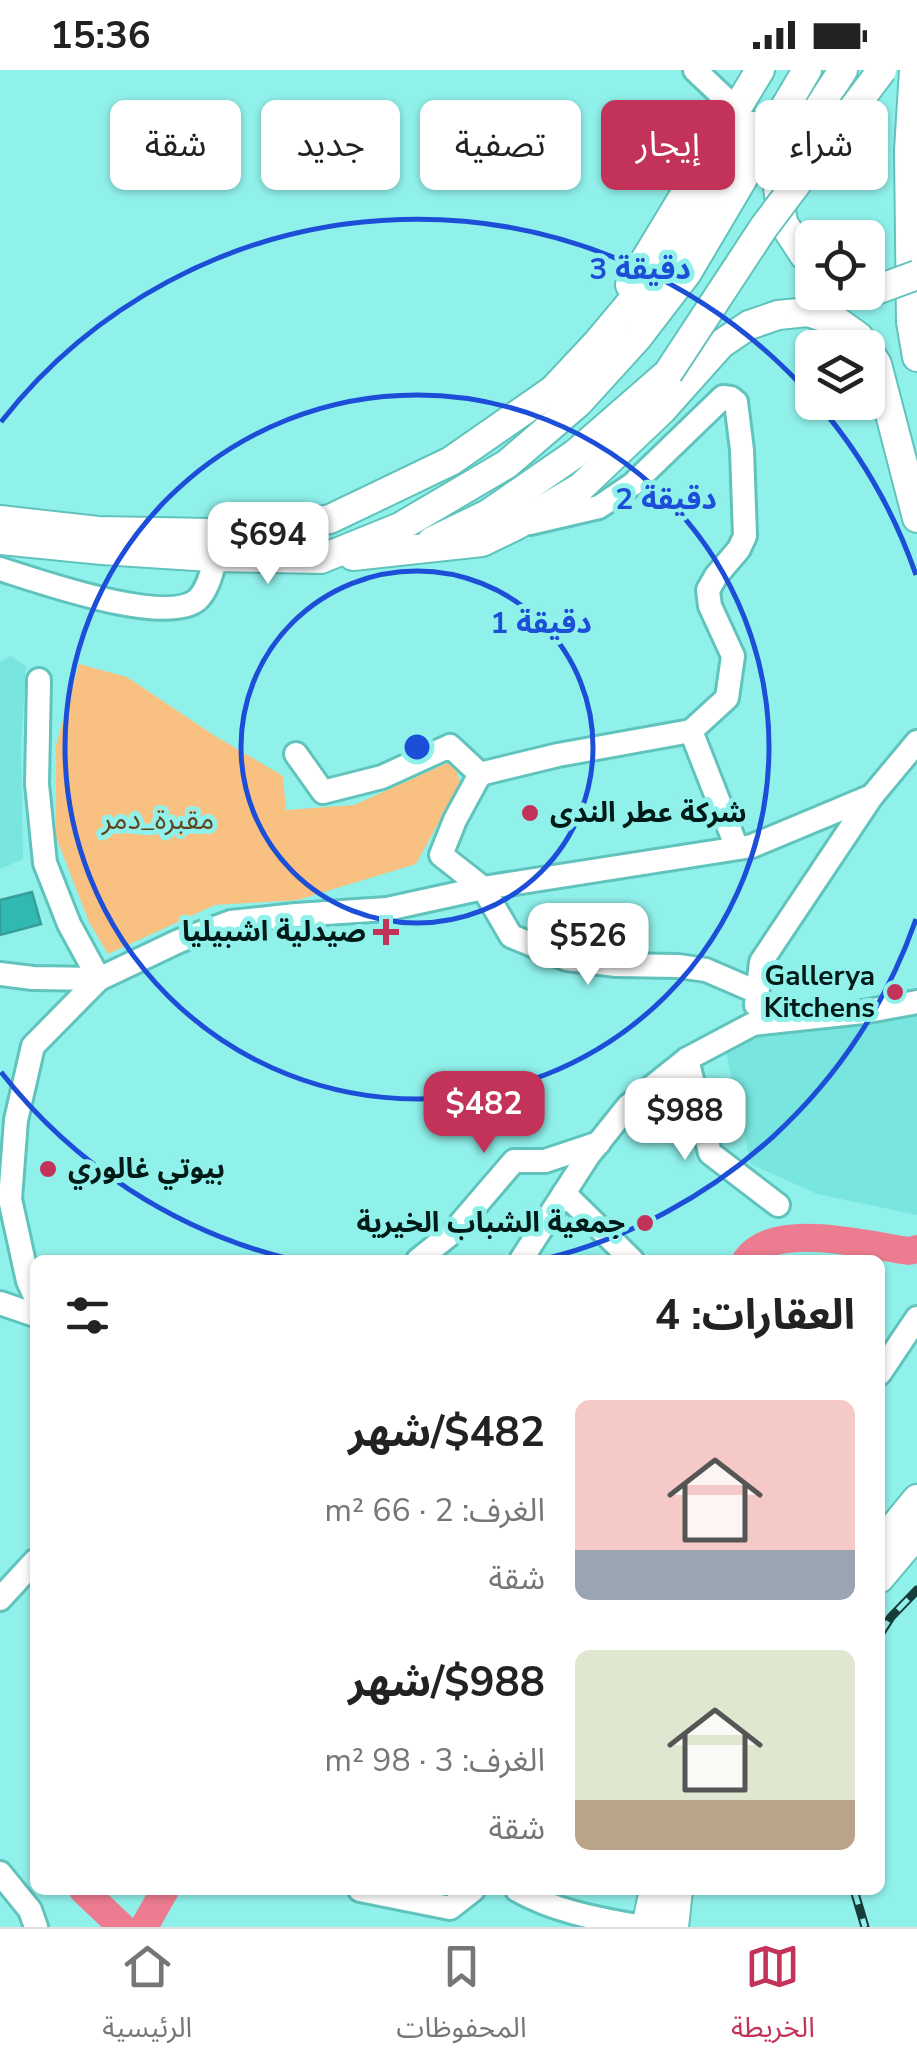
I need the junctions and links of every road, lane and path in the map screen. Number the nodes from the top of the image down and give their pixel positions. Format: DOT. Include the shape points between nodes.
graph roads {
  1 [pos="695,70"];
  2 [pos="760,70"];
  3 [pos="789,70"];
  4 [pos="808,70"];
  5 [pos="843,70"];
  6 [pos="882,70"];
  7 [pos="914,70"];
  8 [pos="736,108"];
  9 [pos="795,241"];
  10 [pos="917,275"];
  11 [pos="885,287"];
  12 [pos="849,330"];
  13 [pos="597,343"];
  14 [pos="917,358"];
  15 [pos="885,395"];
  16 [pos="917,518"];
  17 [pos="0,520"];
  18 [pos="517,525"];
  19 [pos="0,540"];
  20 [pos="213,549"];
  21 [pos="412,550"];
  22 [pos="321,559"];
  23 [pos="0,569"];
  24 [pos="39,680"];
  25 [pos="691,731"];
  26 [pos="917,742"];
  27 [pos="296,754"];
  28 [pos="480,774"];
  29 [pos="872,796"];
  30 [pos="738,848"];
  31 [pos="483,888"];
  32 [pos="0,974"];
  33 [pos="99,979"];
  34 [pos="757,992"];
  35 [pos="917,1002"];
  36 [pos="753,1024"];
  37 [pos="687,1059"];
  38 [pos="599,1143"];
  39 [pos="564,1192"];
  40 [pos="778,1205"];
  41 [pos="424,1255"];
  42 [pos="524,1255"];
  43 [pos="627,1255"];
  44 [pos="30,1285"];
  45 [pos="0,1303"];
  46 [pos="30,1313"];
  47 [pos="917,1318"];
  48 [pos="885,1366"];
  49 [pos="917,1499"];
  50 [pos="917,1534"];
  51 [pos="885,1538"];
  52 [pos="30,1566"];
  53 [pos="885,1572"];
  54 [pos="0,1599"];
  55 [pos="0,1873"];
  56 [pos="385,1895"];
  57 [pos="467,1895"];
  58 [pos="528,1895"];
  59 [pos="653,1895"];
  60 [pos="677,1895"];
  61 [pos="36,1927"];
  62 [pos="644,1927"];
  63 [pos="674,1927"];
  1 -- 8 [label="street"];
  2 -- 8 [label="main road"];
  3 -- 13 [label="main road" via="665,262"];
  4 -- 22 [label="main road" via="686,273 578,403 507,464 400,527"];
  5 -- 9 [label="main road" via="777,180 783,223"];
  6 -- 21 [label="main road, bridge" via="764,227 668,373 576,454 488,514"];
  7 -- 14 [label="main road" via="910,322"];
  8 -- 13 [label="main road"];
  10 -- 11 [label="main road, bridge"];
  12 -- 18 [label="main road" via="808,312 749,324 721,344 580,487"];
  13 -- 20 [label="main road" via="553,390 451,462 330,518"];
  15 -- 16 [label="main road"];
  17 -- 20 [label="main road"];
  18 -- 21 [label="main road" via="482,542"];
  18 -- 25 [label="street" via="598,507 632,484 723,397 734,400 745,536 708,590 733,656 727,698"];
  19 -- 20 [label="main road" via="102,550"];
  20 -- 22 [label="main road"];
  20 -- 23 [label="street" via="206,586 196,600 176,608 85,596"];
  21 -- 22 [label="main road"];
  24 -- 33 [label="street" via="37,784 46,863"];
  25 -- 28 [label="street"];
  25 -- 30 [label="street"];
  26 -- 29 [label="street"];
  27 -- 28 [label="street" via="324,792 382,777 450,746"];
  28 -- 31 [label="street" via="441,856"];
  29 -- 30 [label="street"];
  29 -- 34 [label="street" via="762,962"];
  30 -- 31 [label="street"];
  31 -- 33 [label="street" via="388,909 230,922"];
  31 -- 34 [label="street" via="511,936 567,959 706,970"];
  32 -- 33 [label="street"];
  33 -- 44 [label="street" via="32,1046 16,1120 10,1199"];
  34 -- 36 [label="street"];
  35 -- 36 [label="street"];
  36 -- 37 [label="street"];
  37 -- 38 [label="street" via="628,1106"];
  37 -- 40 [label="street" via="710,1153"];
  38 -- 39 [label="street"];
  38 -- 41 [label="street" via="544,1161 514,1162"];
  39 -- 42 [label="street"];
  39 -- 43 [label="street"];
  45 -- 46 [label="street"];
  47 -- 48 [label="street"];
  49 -- 51 [label="main road"];
  50 -- 53 [label="main road"];
  52 -- 54 [label="street"];
  55 -- 61 [label="street"];
  56 -- 57 [label="street" via="450,1908"];
  58 -- 62 [label="street"];
  59 -- 62 [label="main road"];
  60 -- 63 [label="main road"];
}
